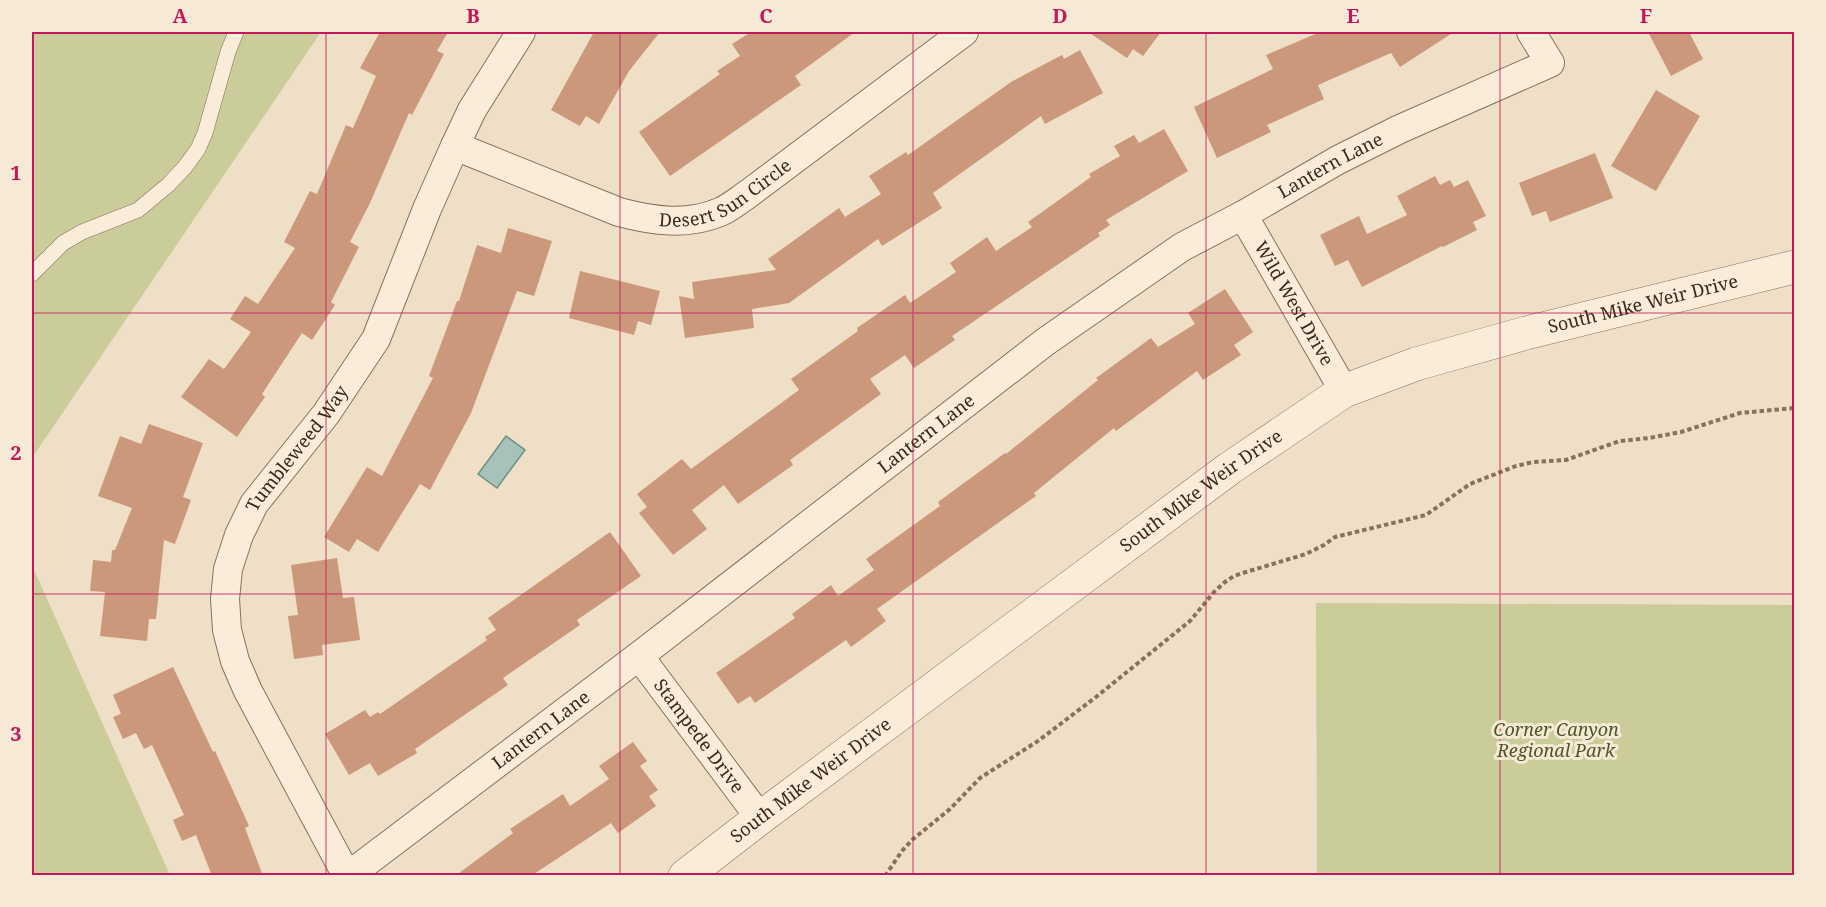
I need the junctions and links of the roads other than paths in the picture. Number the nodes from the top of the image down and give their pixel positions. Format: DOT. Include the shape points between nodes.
graph roads {
  1 [pos="236,32"];
  2 [pos="521,32"];
  3 [pos="964,32"];
  4 [pos="1531,32"];
  5 [pos="455,146"];
  6 [pos="1243,215"];
  7 [pos="1794,267"];
  8 [pos="32,274"];
  9 [pos="1344,392"];
  10 [pos="639,656"];
  11 [pos="760,818"];
  12 [pos="347,876"];
  13 [pos="685,876"];
  1 -- 8 [label="lane" via="206,133 185,167 138,210 63,243"];
  2 -- 5 [label="street, Tumbleweed Way" via="472,110"];
  3 -- 5 [label="street, Desert Sun Circle" via="747,194 722,211 697,219 672,222 619,212"];
  4 -- 6 [label="street, Lantern Lane" via="1550,63 1400,129"];
  5 -- 12 [label="street, Tumbleweed Way" via="376,339 326,414 254,504 228,569 227,630 235,661"];
  6 -- 9 [label="street, Wild West Drive"];
  6 -- 10 [label="street, Lantern Lane" via="1182,247 1045,342"];
  7 -- 9 [label="street, South Mike Weir Drive" via="1515,336 1416,364"];
  9 -- 11 [label="street, South Mike Weir Drive" via="1230,468"];
  10 -- 11 [label="street, Stampede Drive"];
  10 -- 12 [label="street, Lantern Lane"];
  11 -- 13 [label="street, South Mike Weir Drive"];
}
